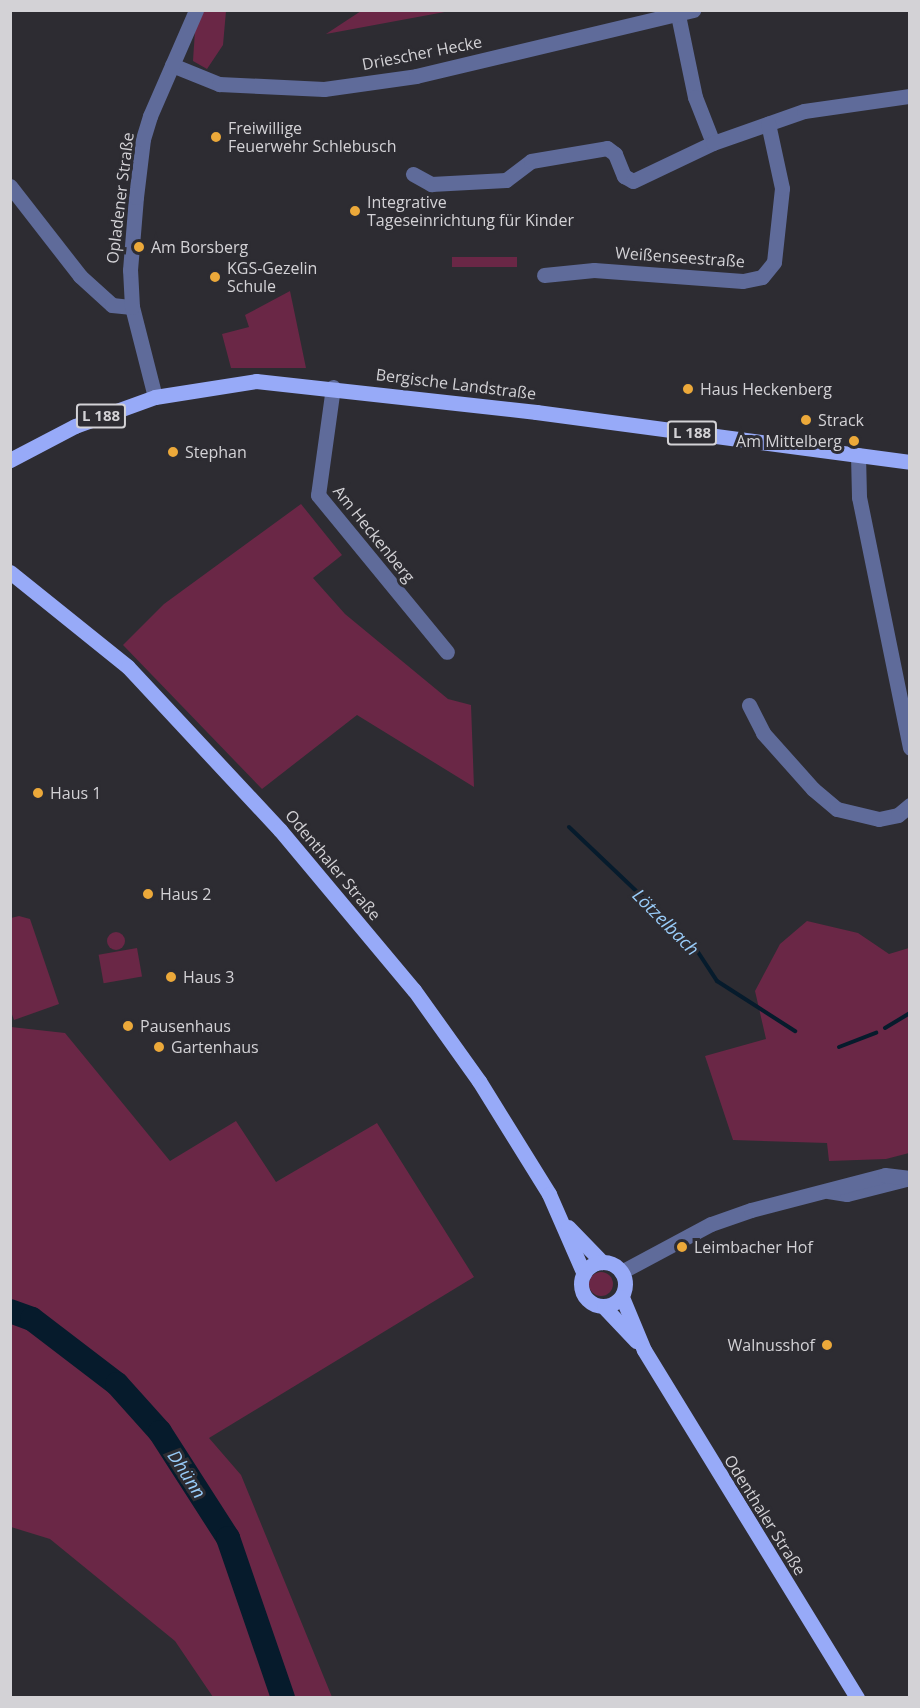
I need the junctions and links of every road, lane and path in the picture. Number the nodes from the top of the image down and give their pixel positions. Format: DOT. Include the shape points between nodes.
graph roads {
  1 [pos="196,10"];
  2 [pos="686,13"];
  3 [pos="172,64"];
  4 [pos="909,96"];
  5 [pos="768,123"];
  6 [pos="713,143"];
  7 [pos="413,174"];
  8 [pos="10,186"];
  9 [pos="544,275"];
  10 [pos="132,307"];
  11 [pos="333,387"];
  12 [pos="155,397"];
  13 [pos="858,455"];
  14 [pos="10,460"];
  15 [pos="909,462"];
  16 [pos="13,575"];
  17 [pos="447,652"];
  18 [pos="749,705"];
  19 [pos="909,748"];
  20 [pos="909,805"];
  21 [pos="909,1178"];
  22 [pos="564,1222"];
  23 [pos="602,1262"];
  24 [pos="621,1272"];
  25 [pos="584,1274"];
  26 [pos="622,1297"];
  27 [pos="604,1307"];
  28 [pos="644,1350"];
  29 [pos="857,1698"];
  1 -- 3 [label="street, Opladener Straße"];
  2 -- 3 [label="street, Driescher Hecke" via="416,76 324,88 219,84"];
  2 -- 6 [label="street, Driescher Hecke" via="695,96"];
  3 -- 10 [label="street, Opladener Straße" via="143,139 130,248"];
  4 -- 5 [label="street" via="814,109"];
  5 -- 6 [label="street"];
  5 -- 9 [label="street, Weißenseestraße" via="782,188 774,262 762,277 742,281 594,270"];
  6 -- 7 [label="street" via="633,181 624,176 615,154 607,148 531,161 506,180 431,184"];
  8 -- 10 [label="street" via="80,276 112,305"];
  10 -- 12 [label="street, Opladener Straße"];
  11 -- 12 [label="main road, Bergische Landstraße / L 188" via="256,381"];
  11 -- 13 [label="main road, Bergische Landstraße / L 188"];
  11 -- 17 [label="street, Am Heckenberg" via="318,495"];
  12 -- 14 [label="main road, Bergische Landstraße / L 188" via="75,426"];
  13 -- 15 [label="main road, Bergische Landstraße / L 188"];
  13 -- 19 [label="street" via="859,497"];
  16 -- 22 [label="main road, Odenthaler Straße" via="128,667 245,790 326,883 455,1045"];
  18 -- 20 [label="street" via="763,733 813,789 837,809 879,819 897,815"];
  21 -- 24 [label="street" via="847,1194 828,1191 711,1224"];
  22 -- 23 [label="main road, Odenthaler Straße"];
  22 -- 25 [label="main road, Odenthaler Straße"];
  23 -- 24 [label="main road"];
  23 -- 25 [label="main road"];
  24 -- 26 [label="main road" via="625,1280"];
  25 -- 27 [label="main road" via="584,1296"];
  26 -- 27 [label="main road"];
  26 -- 28 [label="main road, Odenthaler Straße"];
  27 -- 28 [label="main road, Odenthaler Straße"];
  28 -- 29 [label="main road, Odenthaler Straße"];
}
